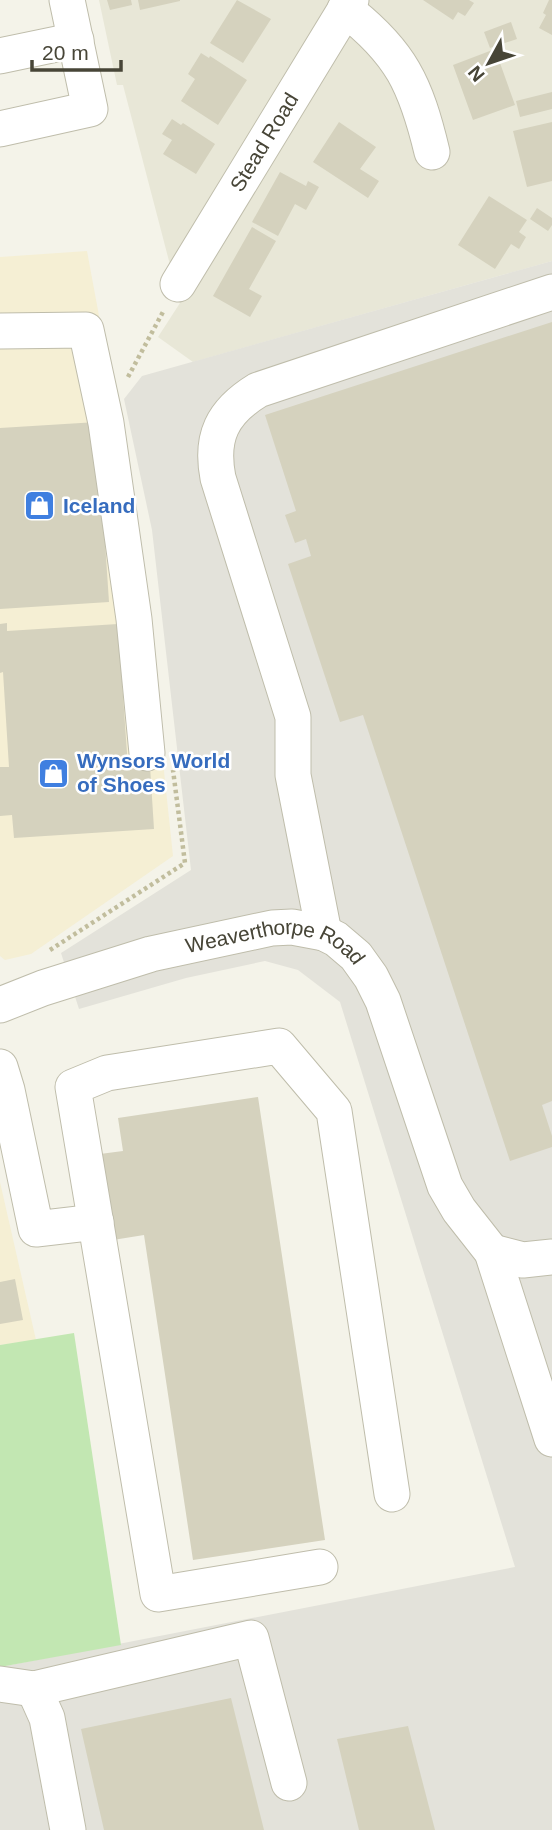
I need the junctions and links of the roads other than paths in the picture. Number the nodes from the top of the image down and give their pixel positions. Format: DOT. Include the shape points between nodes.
graph roads {
  1 [pos="67,0"];
  2 [pos="348,5"];
  3 [pos="76,40"];
  4 [pos="0,56"];
  5 [pos="0,129"];
  6 [pos="432,152"];
  7 [pos="178,284"];
  8 [pos="552,292"];
  9 [pos="0,331"];
  10 [pos="147,753"];
  11 [pos="324,933"];
  12 [pos="0,1004"];
  13 [pos="0,1067"];
  14 [pos="12,1181"];
  15 [pos="96,1222"];
  16 [pos="492,1252"];
  17 [pos="552,1257"];
  18 [pos="552,1438"];
  19 [pos="392,1494"];
  20 [pos="320,1567"];
  21 [pos="0,1684"];
  22 [pos="34,1689"];
  23 [pos="289,1783"];
  24 [pos="68,1830"];
  1 -- 3 [label="street"];
  2 -- 6 [label="street" via="387,46 408,77"];
  2 -- 7 [label="street, Stead Road"];
  3 -- 4 [label="street"];
  3 -- 5 [label="street" via="90,109"];
  8 -- 11 [label="street" via="258,390 243,399 221,426 216,443 218,478 293,718 293,775"];
  9 -- 10 [label="street" via="86,330 108,436"];
  11 -- 12 [label="street, Weaverthorpe Road" via="272,928 151,954"];
  11 -- 16 [label="street, Weaverthorpe Road" via="356,956 371,977 445,1186"];
  13 -- 14 [label="street" via="7,1090"];
  14 -- 15 [label="street" via="36,1229"];
  15 -- 19 [label="street" via="72,1087 107,1073 279,1046 334,1111"];
  15 -- 20 [label="street" via="158,1594"];
  16 -- 17 [label="street" via="523,1260"];
  16 -- 18 [label="street"];
  21 -- 22 [label="street"];
  22 -- 23 [label="street" via="251,1638"];
  22 -- 24 [label="street" via="47,1717"];
}
